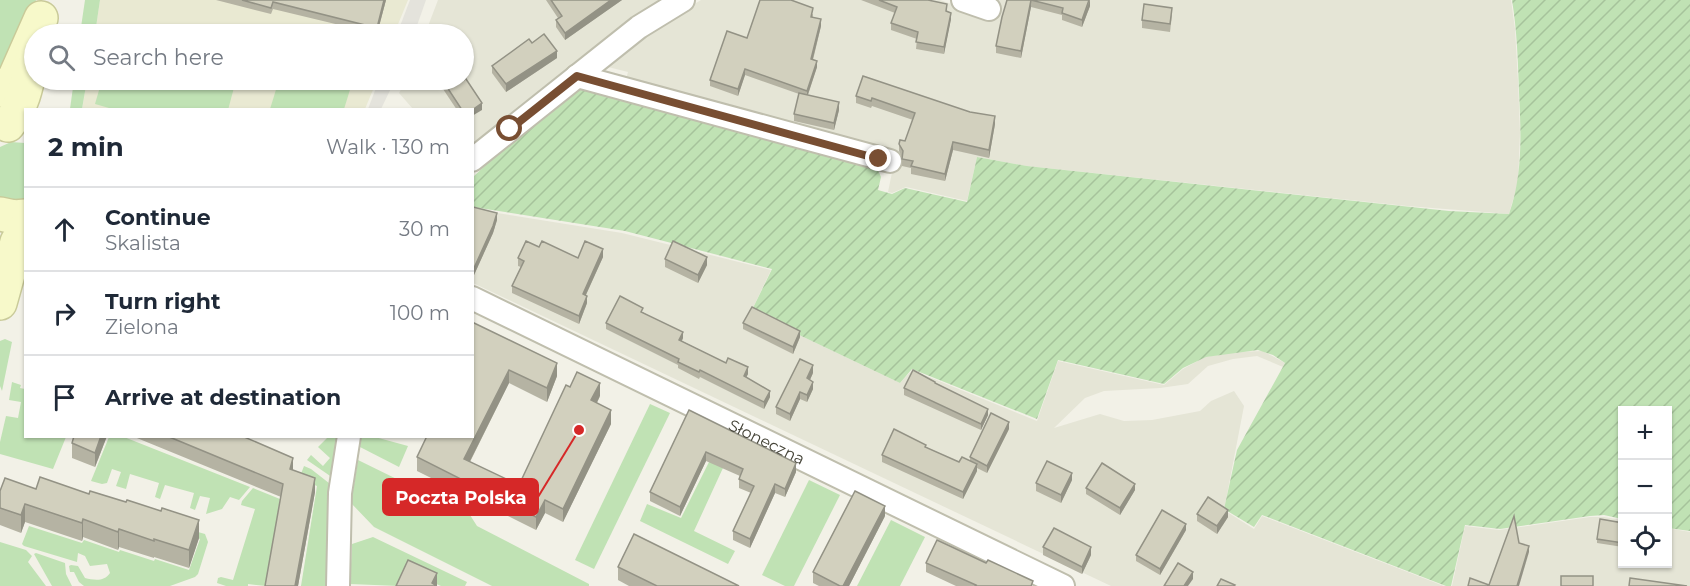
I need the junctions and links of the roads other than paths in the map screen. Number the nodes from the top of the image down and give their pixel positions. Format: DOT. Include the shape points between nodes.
graph roads {
  1 [pos="683,0"];
  2 [pos="963,0"];
  3 [pos="989,9"];
  4 [pos="24,61"];
  5 [pos="577,76"];
  6 [pos="0,90"];
  7 [pos="24,90"];
  8 [pos="47,90"];
  9 [pos="45,108"];
  10 [pos="11,126"];
  11 [pos="474,158"];
  12 [pos="891,162"];
  13 [pos="0,214"];
  14 [pos="24,216"];
  15 [pos="24,231"];
  16 [pos="474,299"];
  17 [pos="0,303"];
  18 [pos="349,438"];
  19 [pos="338,586"];
  20 [pos="1063,586"];
  1 -- 5 [label="street" via="639,27"];
  2 -- 3 [label="street"];
  4 -- 6 [label="street" via="14,79"];
  5 -- 11 [label="street"];
  5 -- 12 [label="street"];
  7 -- 10 [label="street"];
  8 -- 9 [label="street"];
  13 -- 14 [label="street"];
  15 -- 17 [label="street"];
  16 -- 20 [label="street, Słoneczna"];
  18 -- 19 [label="street" via="340,493"];
}
